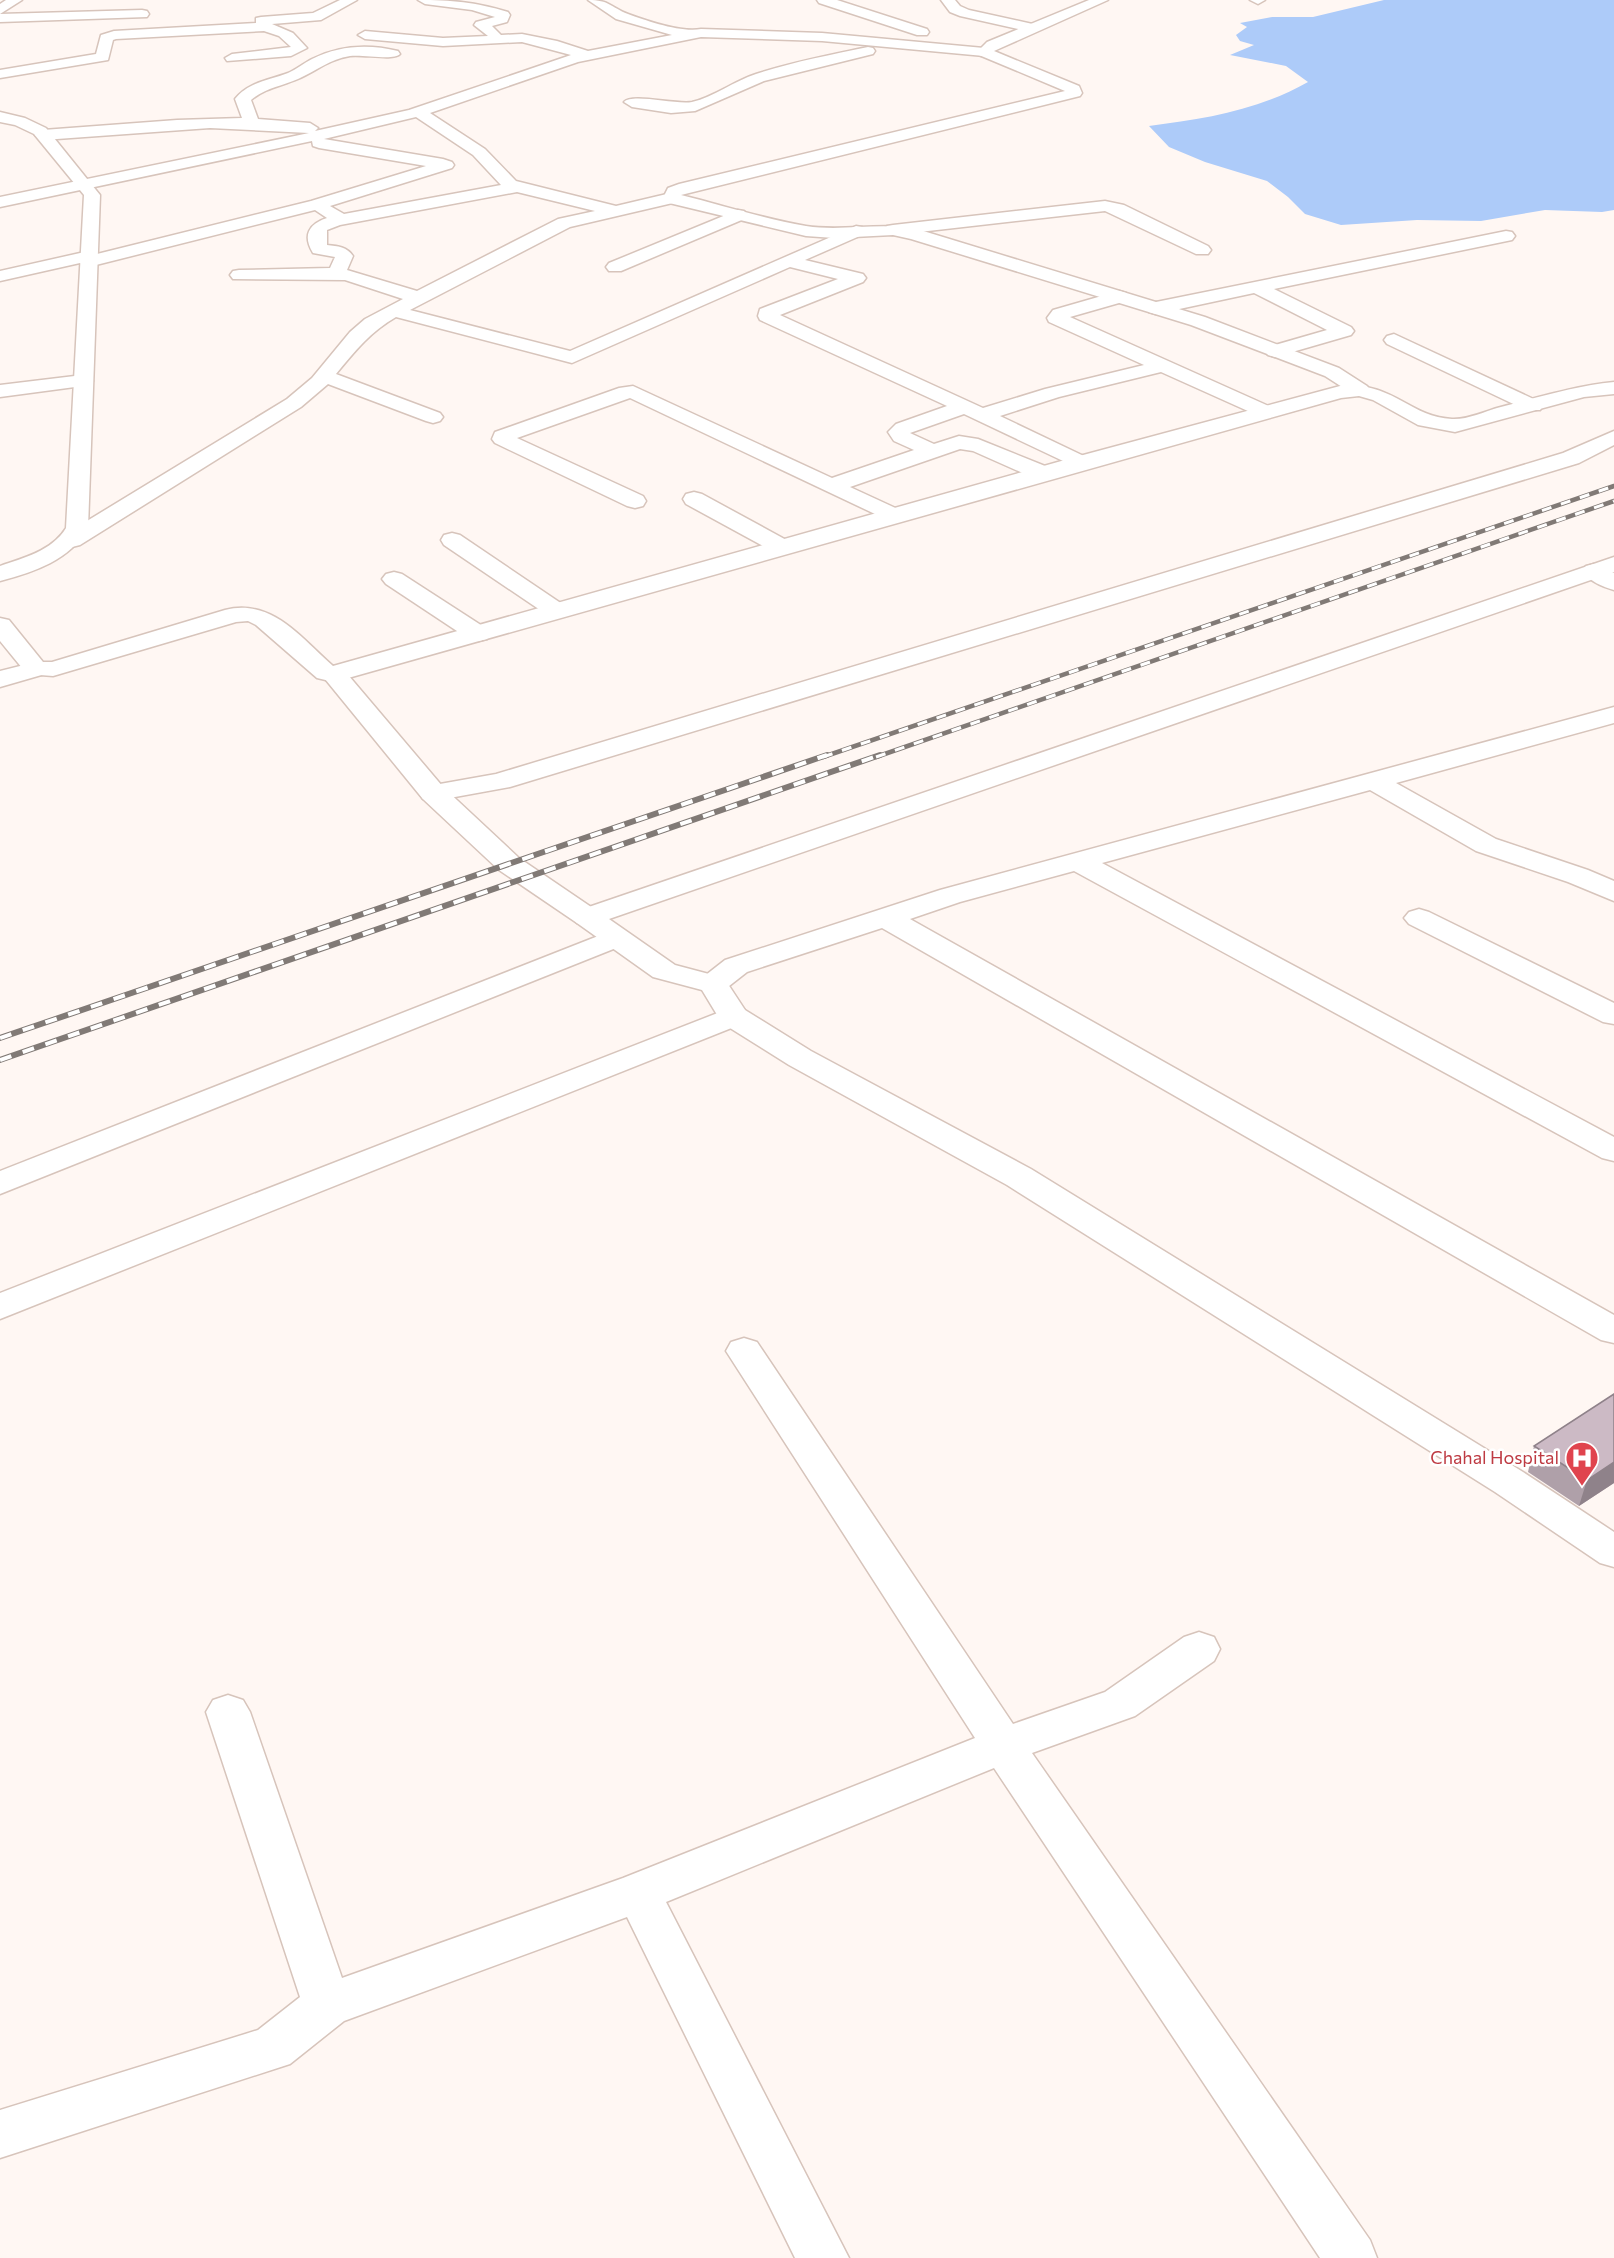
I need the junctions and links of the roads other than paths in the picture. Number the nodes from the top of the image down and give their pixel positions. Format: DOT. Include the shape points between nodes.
graph roads {
  1 [pos="15,0"];
  2 [pos="350,0"];
  3 [pos="425,0"];
  4 [pos="595,0"];
  5 [pos="824,0"];
  6 [pos="948,0"];
  7 [pos="1101,0"];
  8 [pos="71,2"];
  9 [pos="0,10"];
  10 [pos="154,14"];
  11 [pos="178,15"];
  12 [pos="0,17"];
  13 [pos="264,27"];
  14 [pos="1032,28"];
  15 [pos="192,30"];
  16 [pos="365,35"];
  17 [pos="689,35"];
  18 [pos="505,38"];
  19 [pos="908,45"];
  20 [pos="984,52"];
  21 [pos="586,55"];
  22 [pos="404,57"];
  23 [pos="232,58"];
  24 [pos="0,74"];
  25 [pos="632,102"];
  26 [pos="418,112"];
  27 [pos="0,117"];
  28 [pos="251,122"];
  29 [pos="339,131"];
  30 [pos="43,135"];
  31 [pos="300,140"];
  32 [pos="446,165"];
  33 [pos="509,182"];
  34 [pos="83,185"];
  35 [pos="671,198"];
  36 [pos="0,202"];
  37 [pos="316,205"];
  38 [pos="618,210"];
  39 [pos="738,215"];
  40 [pos="339,220"];
  41 [pos="893,230"];
  42 [pos="856,231"];
  43 [pos="1506,236"];
  44 [pos="1202,250"];
  45 [pos="89,259"];
  46 [pos="787,261"];
  47 [pos="615,267"];
  48 [pos="336,274"];
  49 [pos="239,275"];
  50 [pos="0,276"];
  51 [pos="1257,288"];
  52 [pos="416,297"];
  53 [pos="1119,297"];
  54 [pos="1156,308"];
  55 [pos="393,311"];
  56 [pos="1394,340"];
  57 [pos="1275,351"];
  58 [pos="1162,366"];
  59 [pos="324,376"];
  60 [pos="83,381"];
  61 [pos="1611,388"];
  62 [pos="1360,390"];
  63 [pos="0,392"];
  64 [pos="1533,406"];
  65 [pos="974,411"];
  66 [pos="1266,412"];
  67 [pos="433,417"];
  68 [pos="1614,437"];
  69 [pos="933,451"];
  70 [pos="1080,463"];
  71 [pos="1042,473"];
  72 [pos="831,486"];
  73 [pos="694,499"];
  74 [pos="635,501"];
  75 [pos="894,516"];
  76 [pos="72,540"];
  77 [pos="452,540"];
  78 [pos="782,547"];
  79 [pos="1607,572"];
  80 [pos="0,574"];
  81 [pos="394,579"];
  82 [pos="557,611"];
  83 [pos="0,625"];
  84 [pos="478,634"];
  85 [pos="36,669"];
  86 [pos="333,674"];
  87 [pos="0,679"];
  88 [pos="1614,715"];
  89 [pos="1374,781"];
  90 [pos="433,793"];
  91 [pos="1078,862"];
  92 [pos="1614,892"];
  93 [pos="587,918"];
  94 [pos="885,918"];
  95 [pos="1419,918"];
  96 [pos="616,938"];
  97 [pos="713,984"];
  98 [pos="1614,1015"];
  99 [pos="734,1016"];
  100 [pos="1614,1151"];
  101 [pos="0,1183"];
  102 [pos="0,1307"];
  103 [pos="1614,1331"];
  104 [pos="744,1352"];
  105 [pos="1614,1552"];
  106 [pos="1199,1648"];
  107 [pos="228,1712"];
  108 [pos="1003,1745"];
  109 [pos="638,1893"];
  110 [pos="327,2005"];
  111 [pos="0,2134"];
  112 [pos="823,2258"];
  113 [pos="1352,2258"];
  1 -- 9 [label="street"];
  2 -- 13 [label="street" via="316,17 255,22"];
  3 -- 18 [label="street" via="474,6 503,15 481,25"];
  4 -- 17 [label="street" via="621,16"];
  5 -- 20 [label="street"];
  6 -- 14 [label="street" via="965,13"];
  7 -- 14 [label="street"];
  8 -- 12 [label="street"];
  10 -- 12 [label="street"];
  11 -- 15 [label="street"];
  13 -- 15 [label="street"];
  13 -- 23 [label="street" via="288,35 300,49"];
  14 -- 20 [label="street"];
  15 -- 24 [label="street" via="110,35 103,57"];
  16 -- 18 [label="street" via="443,42"];
  17 -- 19 [label="street" via="822,37"];
  17 -- 21 [label="street"];
  18 -- 21 [label="street" via="552,44"];
  19 -- 20 [label="street"];
  19 -- 25 [label="street" via="783,71 695,106 671,108"];
  20 -- 35 [label="street" via="1074,89 1075,93 685,188 674,192"];
  21 -- 26 [label="street"];
  22 -- 28 [label="street" via="360,50 319,60 246,96 243,102"];
  26 -- 29 [label="street"];
  26 -- 33 [label="street" via="479,152"];
  27 -- 30 [label="street" via="30,126"];
  28 -- 29 [label="street"];
  28 -- 30 [label="street"];
  29 -- 31 [label="street"];
  30 -- 34 [label="street"];
  31 -- 32 [label="street"];
  31 -- 34 [label="street"];
  32 -- 33 [label="street"];
  32 -- 37 [label="street"];
  33 -- 38 [label="street"];
  33 -- 40 [label="street"];
  34 -- 36 [label="street"];
  34 -- 45 [label="street" via="92,195"];
  35 -- 38 [label="street"];
  35 -- 39 [label="street"];
  37 -- 40 [label="street"];
  37 -- 45 [label="street"];
  38 -- 52 [label="street" via="554,227"];
  39 -- 42 [label="street" via="806,231"];
  39 -- 47 [label="street"];
  40 -- 48 [label="street" via="320,226 317,231 319,249 344,256"];
  41 -- 42 [label="street"];
  41 -- 44 [label="street" via="1105,206"];
  41 -- 53 [label="street"];
  42 -- 46 [label="street"];
  43 -- 51 [label="street"];
  45 -- 50 [label="street"];
  45 -- 60 [label="street"];
  46 -- 55 [label="street" via="572,357"];
  46 -- 65 [label="street" via="856,278 767,316"];
  48 -- 49 [label="street"];
  48 -- 52 [label="street"];
  51 -- 54 [label="street"];
  51 -- 57 [label="street" via="1344,331"];
  52 -- 55 [label="street"];
  53 -- 54 [label="street"];
  53 -- 58 [label="street" via="1056,318"];
  54 -- 57 [label="street"];
  55 -- 59 [label="street" via="357,336"];
  56 -- 64 [label="street"];
  57 -- 62 [label="street" via="1332,372"];
  58 -- 65 [label="street"];
  58 -- 66 [label="street"];
  59 -- 67 [label="street"];
  59 -- 76 [label="street" via="279,413"];
  60 -- 63 [label="street"];
  60 -- 76 [label="street" via="77,528"];
  61 -- 64 [label="street" via="1583,391"];
  62 -- 64 [label="street" via="1380,396 1425,422 1440,425 1470,424"];
  62 -- 66 [label="street"];
  65 -- 69 [label="street" via="898,432"];
  65 -- 70 [label="street"];
  66 -- 70 [label="street"];
  68 -- 90 [label="street" via="1571,458 933,651 500,781"];
  69 -- 71 [label="street" via="965,442"];
  69 -- 72 [label="street"];
  70 -- 71 [label="street"];
  71 -- 75 [label="street"];
  72 -- 74 [label="street" via="633,392 502,436"];
  72 -- 75 [label="street"];
  73 -- 78 [label="street"];
  75 -- 78 [label="street"];
  76 -- 80 [label="street"];
  77 -- 82 [label="street"];
  78 -- 82 [label="street"];
  79 -- 93 [label="street"];
  81 -- 84 [label="street"];
  82 -- 84 [label="street"];
  83 -- 85 [label="street"];
  84 -- 86 [label="street"];
  85 -- 86 [label="street" via="53,669 234,615 252,614 265,620 326,673"];
  85 -- 87 [label="street"];
  86 -- 90 [label="street"];
  88 -- 89 [label="street"];
  89 -- 91 [label="street"];
  89 -- 92 [label="street" via="1486,845"];
  90 -- 93 [label="street" via="509,864"];
  91 -- 94 [label="street" via="950,896"];
  91 -- 100 [label="street"];
  93 -- 96 [label="street"];
  94 -- 97 [label="street" via="736,966"];
  94 -- 103 [label="street"];
  95 -- 98 [label="street"];
  96 -- 97 [label="street" via="664,971"];
  96 -- 101 [label="street"];
  97 -- 99 [label="street"];
  99 -- 102 [label="street"];
  99 -- 105 [label="street" via="800,1058 1019,1178 1509,1482"];
  104 -- 108 [label="street"];
  106 -- 108 [label="street" via="1120,1704"];
  107 -- 110 [label="street"];
  108 -- 109 [label="street"];
  108 -- 113 [label="street"];
  109 -- 110 [label="street"];
  109 -- 112 [label="street"];
  110 -- 111 [label="street" via="273,2048"];
}
